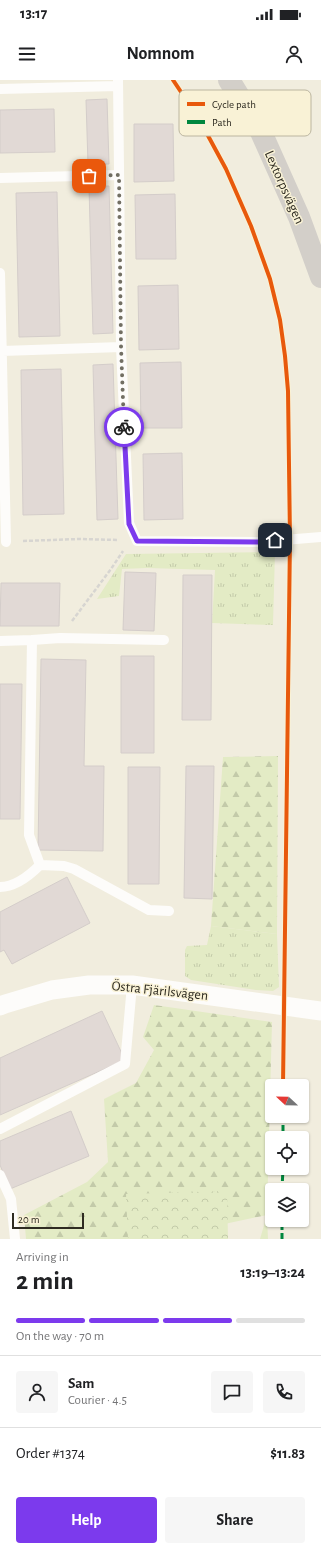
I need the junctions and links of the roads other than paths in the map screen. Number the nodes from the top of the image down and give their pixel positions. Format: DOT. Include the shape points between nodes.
graph roads {
  1 [pos="229,80"];
  2 [pos="117,83"];
  3 [pos="0,89"];
  4 [pos="235,90"];
  5 [pos="263,136"];
  6 [pos="119,175"];
  7 [pos="0,178"];
  8 [pos="0,273"];
  9 [pos="321,277"];
  10 [pos="121,346"];
  11 [pos="2,351"];
  12 [pos="2,452"];
  13 [pos="321,537"];
  14 [pos="6,542"];
  15 [pos="0,640"];
  16 [pos="32,640"];
  17 [pos="164,640"];
  18 [pos="40,865"];
  19 [pos="0,887"];
  20 [pos="169,911"];
  21 [pos="132,985"];
  22 [pos="0,1006"];
  23 [pos="321,1011"];
  24 [pos="0,1129"];
  25 [pos="0,1175"];
  26 [pos="15,1239"];
  1 -- 4 [label="street, Lextorpsvägen"];
  2 -- 3 [label="lane"];
  2 -- 6 [label="lane"];
  5 -- 9 [label="street, Lextorpsvägen" via="299,217"];
  6 -- 7 [label="lane"];
  6 -- 10 [label="lane"];
  8 -- 11 [label="lane"];
  10 -- 11 [label="lane"];
  10 -- 13 [label="lane" via="129,524 137,541 259,542"];
  11 -- 12 [label="lane"];
  12 -- 14 [label="lane"];
  15 -- 16 [label="lane"];
  16 -- 17 [label="lane"];
  16 -- 18 [label="lane" via="30,835"];
  18 -- 19 [label="lane" via="30,876"];
  18 -- 20 [label="lane" via="74,869 149,910"];
  21 -- 22 [label="street, Östra Fjärilsvägen" via="89,985 52,990"];
  21 -- 23 [label="street, Östra Fjärilsvägen"];
  21 -- 24 [label="lane" via="125,1064"];
  25 -- 26 [label="lane" via="11,1199"];
}
